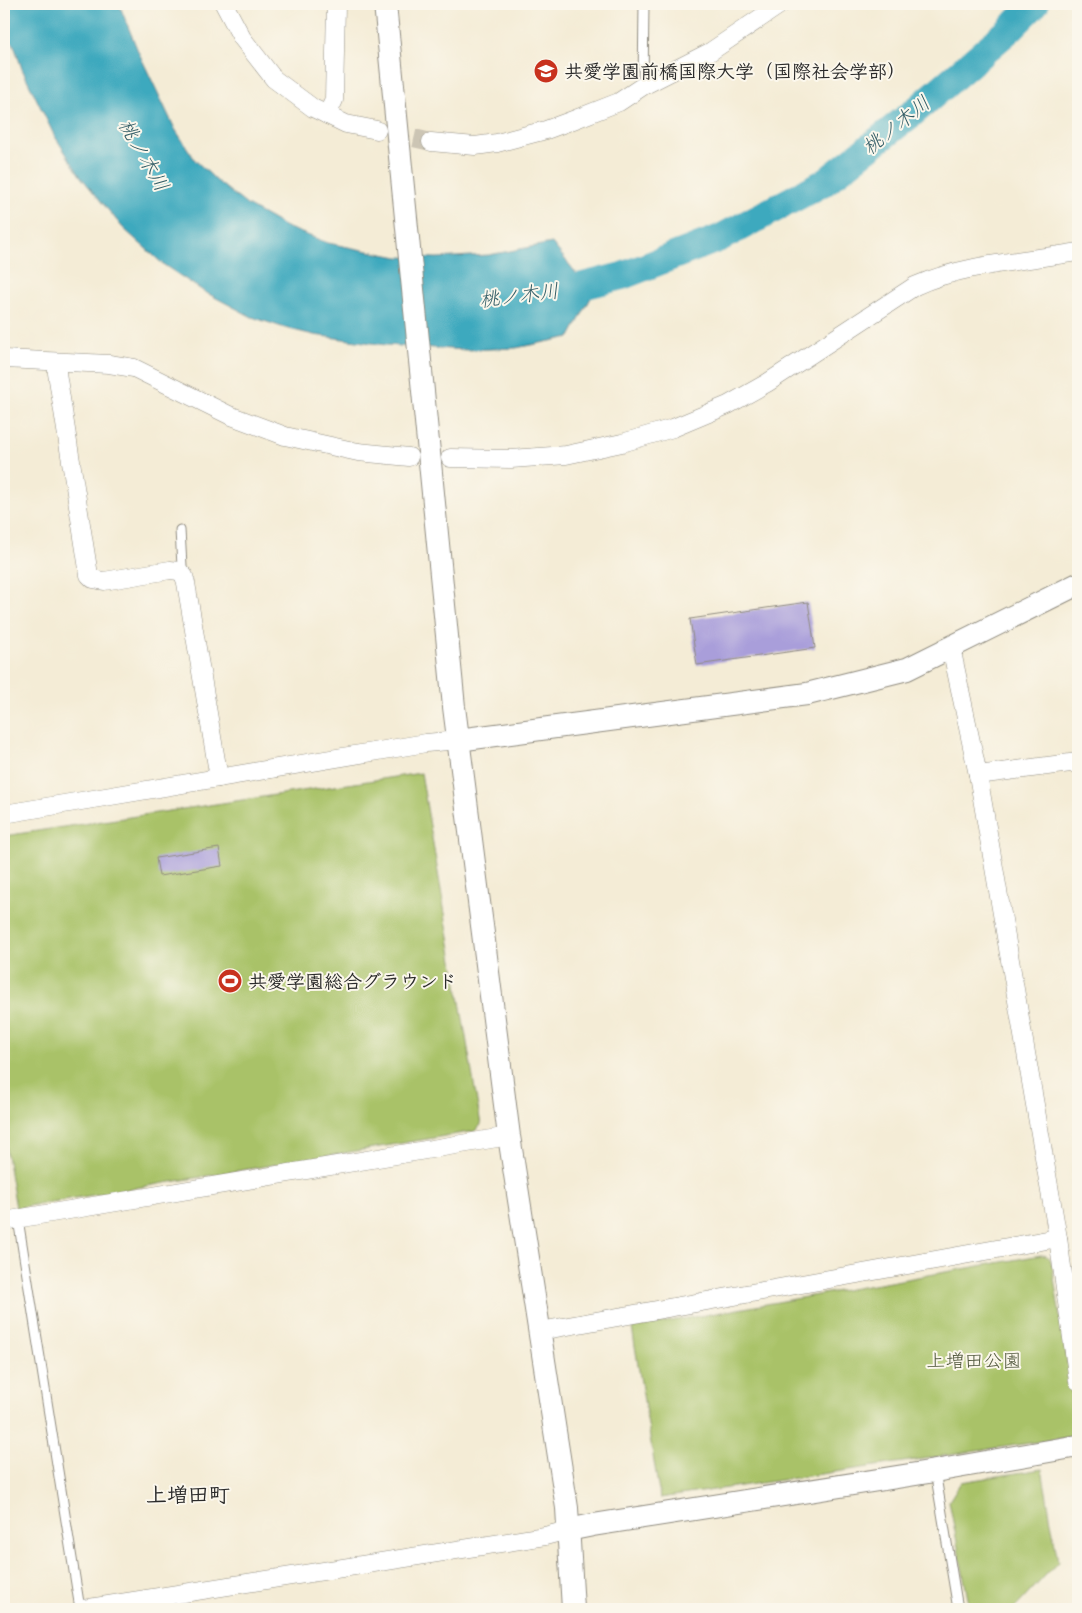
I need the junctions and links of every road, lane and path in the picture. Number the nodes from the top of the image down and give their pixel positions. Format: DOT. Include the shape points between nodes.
graph roads {
  1 [pos="224,4"];
  2 [pos="336,4"];
  3 [pos="385,4"];
  4 [pos="644,4"];
  5 [pos="780,4"];
  6 [pos="643,86"];
  7 [pos="326,115"];
  8 [pos="377,130"];
  9 [pos="431,142"];
  10 [pos="1078,252"];
  11 [pos="4,359"];
  12 [pos="57,362"];
  13 [pos="409,458"];
  14 [pos="450,458"];
  15 [pos="180,530"];
  16 [pos="179,571"];
  17 [pos="1078,584"];
  18 [pos="951,647"];
  19 [pos="458,740"];
  20 [pos="1078,762"];
  21 [pos="978,775"];
  22 [pos="219,778"];
  23 [pos="4,814"];
  24 [pos="509,1136"];
  25 [pos="11,1220"];
  26 [pos="1058,1238"];
  27 [pos="540,1331"];
  28 [pos="1078,1381"];
  29 [pos="1078,1446"];
  30 [pos="935,1471"];
  31 [pos="568,1530"];
  32 [pos="82,1609"];
  33 [pos="573,1609"];
  34 [pos="958,1609"];
  1 -- 7 [label="street" via="242,38 274,79"];
  2 -- 7 [label="street" via="334,100"];
  3 -- 19 [label="street"];
  4 -- 6 [label="lane"];
  5 -- 6 [label="street" via="710,52"];
  6 -- 9 [label="street" via="619,102 516,138 475,146"];
  7 -- 8 [label="street" via="346,124"];
  10 -- 14 [label="street" via="937,276 915,286 767,383 728,405 673,428 566,455 511,459"];
  11 -- 12 [label="street"];
  12 -- 13 [label="street" via="134,368 229,415 285,436 358,452"];
  12 -- 16 [label="street" via="89,575 104,581"];
  15 -- 16 [label="lane" via="182,566"];
  16 -- 22 [label="street" via="186,583"];
  17 -- 18 [label="street"];
  18 -- 19 [label="street" via="906,669 807,694"];
  18 -- 21 [label="street"];
  19 -- 22 [label="street"];
  19 -- 24 [label="street"];
  20 -- 21 [label="street"];
  21 -- 26 [label="street"];
  22 -- 23 [label="street"];
  24 -- 25 [label="street"];
  24 -- 27 [label="street"];
  25 -- 32 [label="lane"];
  26 -- 27 [label="street"];
  26 -- 28 [label="street"];
  27 -- 31 [label="street"];
  29 -- 30 [label="street"];
  30 -- 31 [label="street"];
  30 -- 34 [label="lane"];
  31 -- 32 [label="street"];
  31 -- 33 [label="street"];
}
